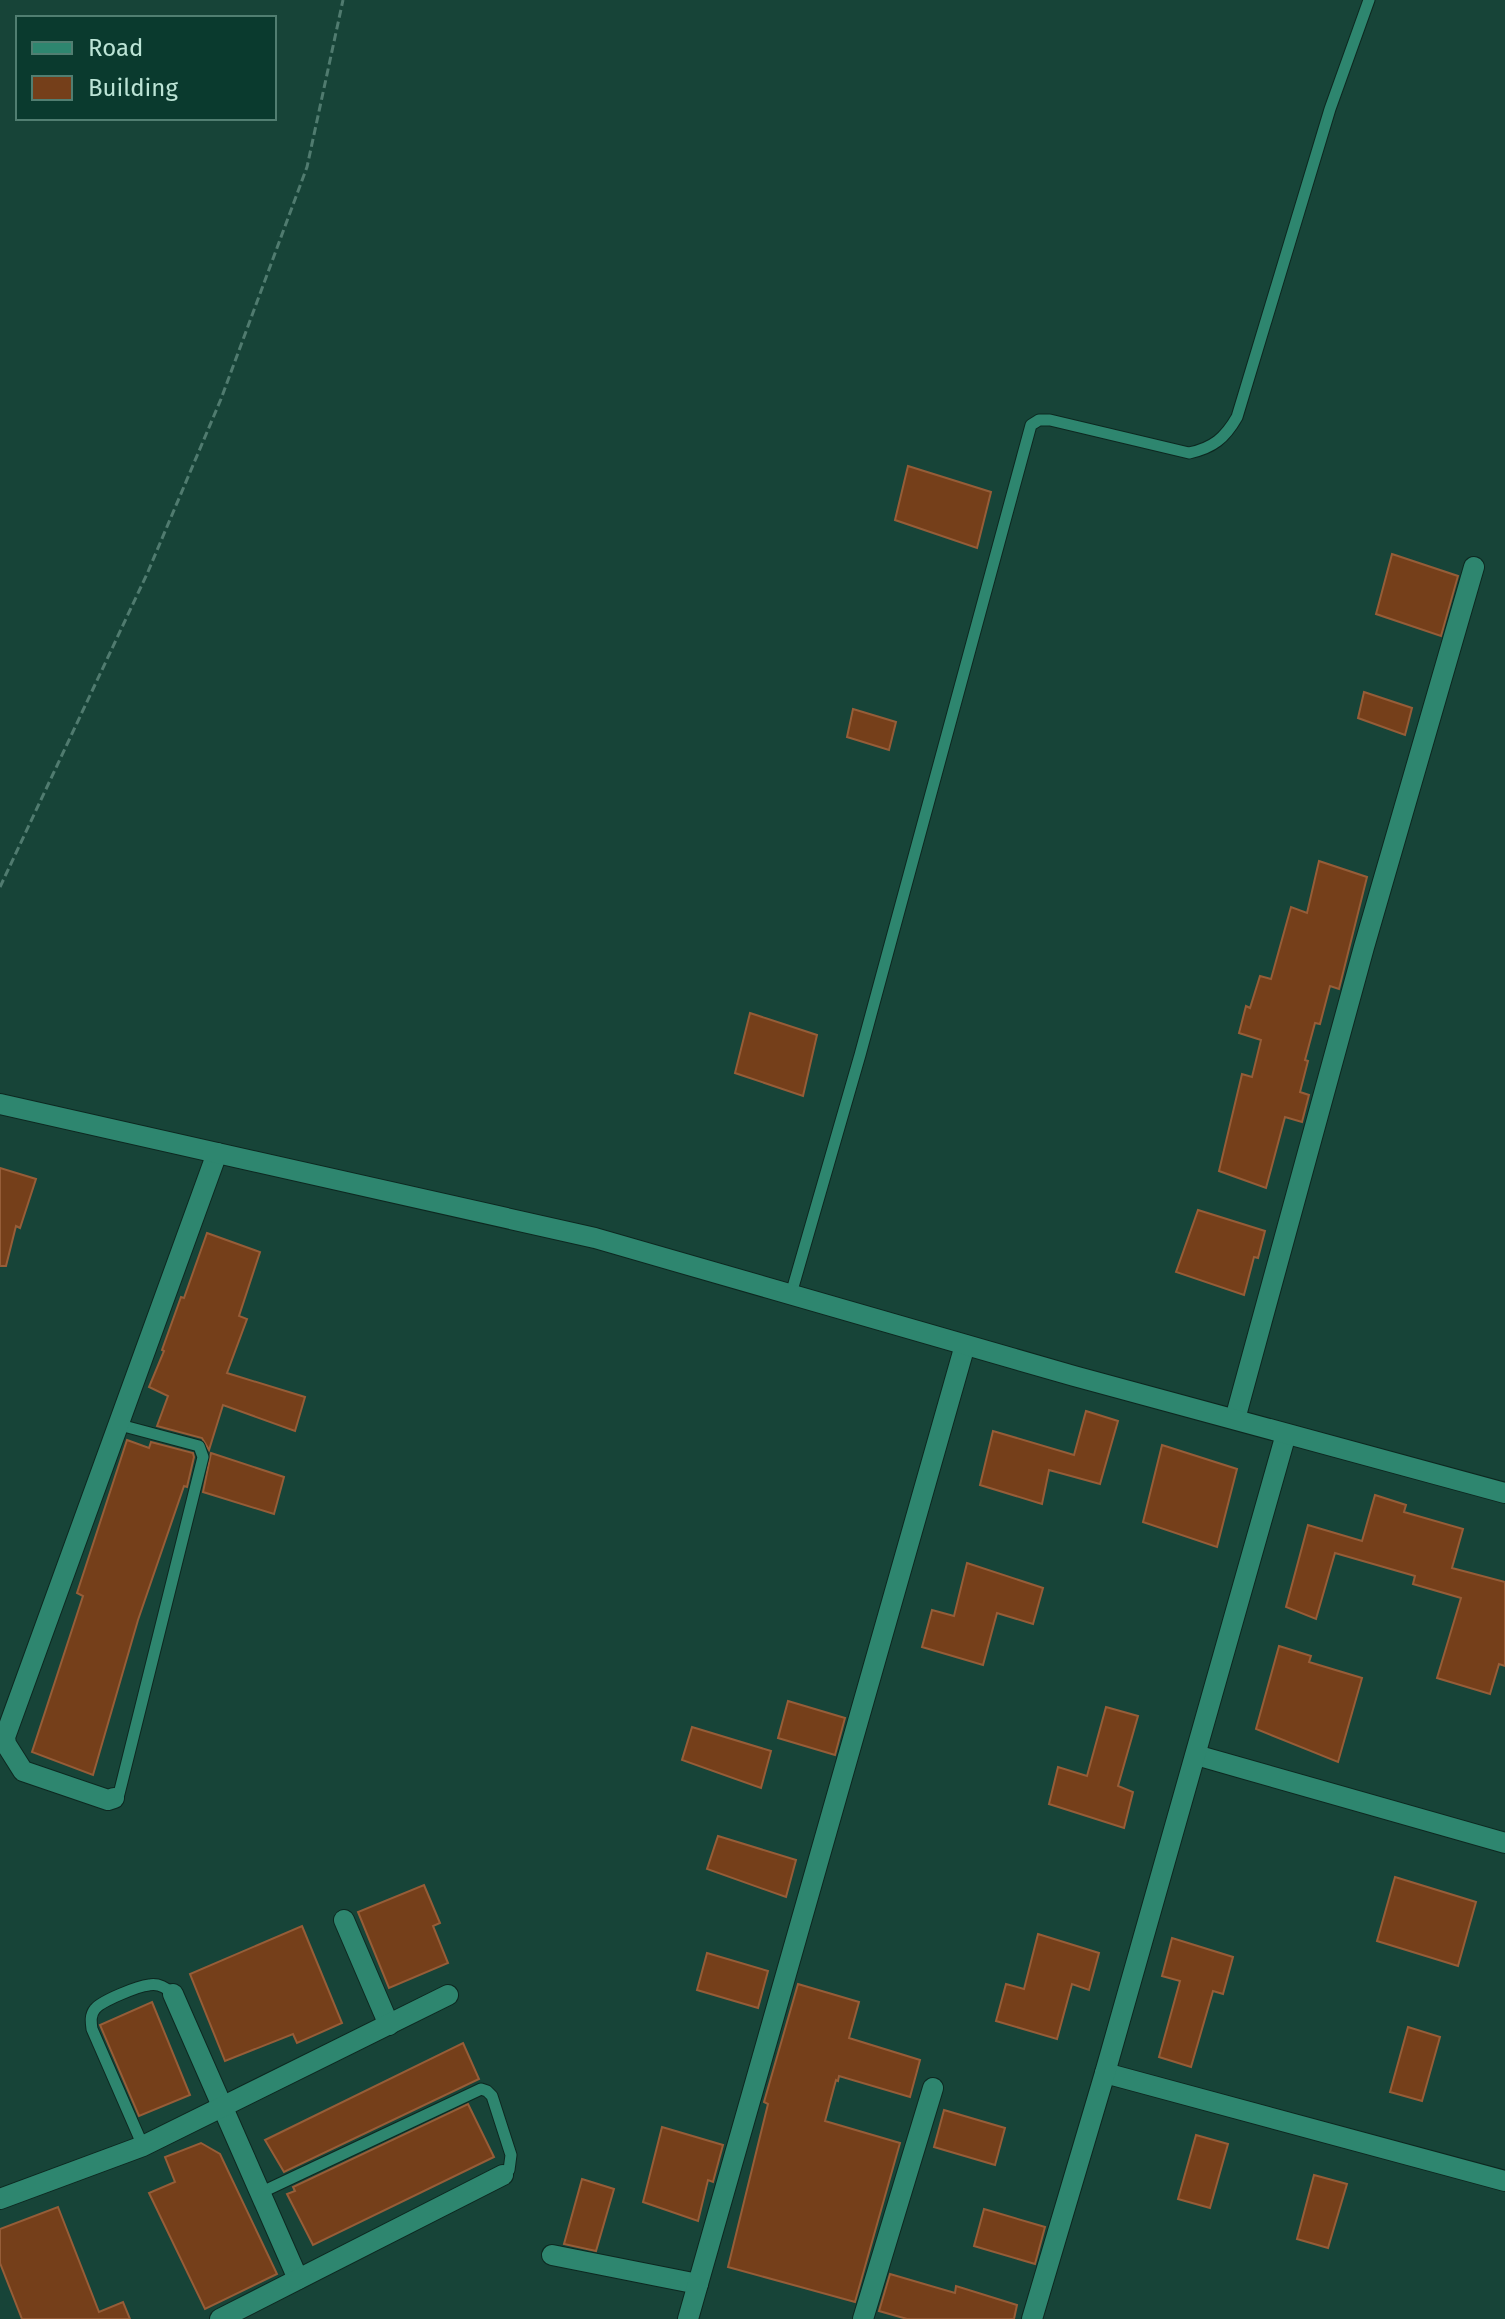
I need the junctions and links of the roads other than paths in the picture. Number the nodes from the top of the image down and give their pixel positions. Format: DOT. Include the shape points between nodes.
graph roads {
  1 [pos="1369,0"];
  2 [pos="1474,567"];
  3 [pos="0,1104"];
  4 [pos="217,1153"];
  5 [pos="791,1294"];
  6 [pos="965,1345"];
  7 [pos="1235,1419"];
  8 [pos="120,1425"];
  9 [pos="1286,1434"];
  10 [pos="1505,1493"];
  11 [pos="1196,1755"];
  12 [pos="114,1798"];
  13 [pos="1505,1843"];
  14 [pos="344,1920"];
  15 [pos="173,1994"];
  16 [pos="448,1995"];
  17 [pos="389,2025"];
  18 [pos="1105,2073"];
  19 [pos="933,2088"];
  20 [pos="223,2108"];
  21 [pos="143,2146"];
  22 [pos="503,2175"];
  23 [pos="1505,2181"];
  24 [pos="260,2193"];
  25 [pos="0,2199"];
  26 [pos="552,2255"];
  27 [pos="298,2279"];
  28 [pos="698,2284"];
  29 [pos="220,2319"];
  30 [pos="688,2319"];
  31 [pos="863,2319"];
  32 [pos="1032,2319"];
  1 -- 5 [label="lane" via="1330,109 1237,417 1227,434 1204,450 1189,453 1050,420 1031,425"];
  2 -- 7 [label="street"];
  3 -- 4 [label="street"];
  4 -- 5 [label="street" via="595,1238"];
  4 -- 8 [label="street"];
  5 -- 6 [label="street"];
  6 -- 7 [label="street"];
  6 -- 28 [label="street"];
  7 -- 9 [label="street"];
  8 -- 12 [label="lane" via="199,1446 203,1457"];
  8 -- 12 [label="street" via="5,1737 23,1771"];
  9 -- 10 [label="street"];
  9 -- 11 [label="street"];
  11 -- 13 [label="street"];
  11 -- 18 [label="street"];
  14 -- 17 [label="street"];
  15 -- 20 [label="street"];
  15 -- 21 [label="lane" via="149,1984 103,2002 90,2018"];
  16 -- 17 [label="street"];
  17 -- 20 [label="street"];
  18 -- 23 [label="street"];
  18 -- 32 [label="street"];
  19 -- 31 [label="street"];
  20 -- 21 [label="street"];
  20 -- 24 [label="street"];
  21 -- 25 [label="street"];
  22 -- 24 [label="lane" via="511,2155 492,2096 481,2089"];
  22 -- 27 [label="street"];
  24 -- 27 [label="street"];
  26 -- 28 [label="street"];
  27 -- 29 [label="street"];
  28 -- 30 [label="street"];
}
